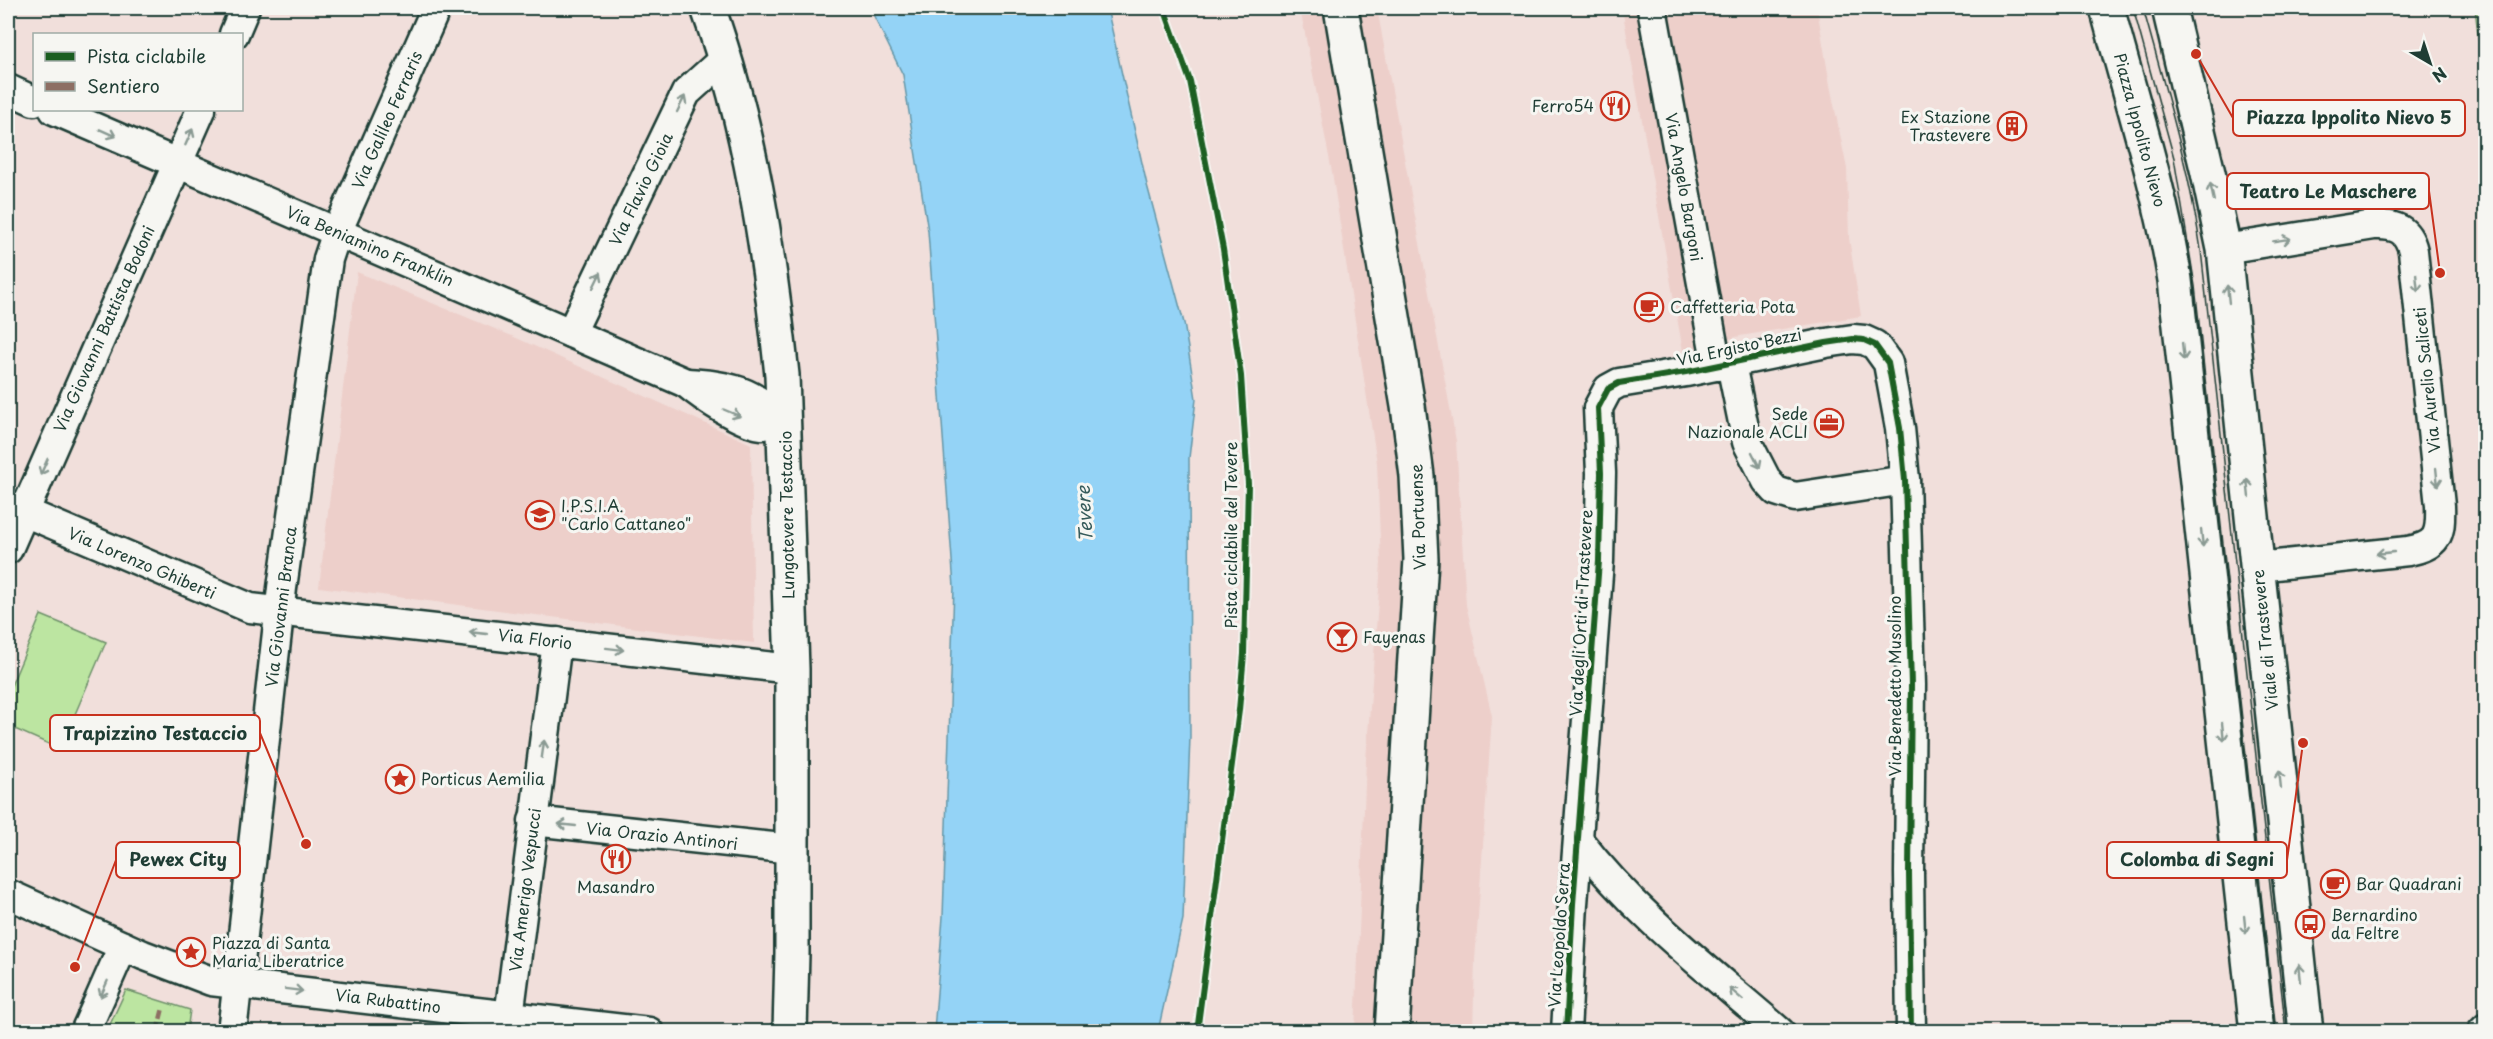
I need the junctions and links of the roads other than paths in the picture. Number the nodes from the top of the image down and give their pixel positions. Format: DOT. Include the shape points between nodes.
graph roads {
  1 [pos="246,8"];
  2 [pos="436,8"];
  3 [pos="708,8"];
  4 [pos="1341,8"];
  5 [pos="1652,8"];
  6 [pos="2107,8"];
  7 [pos="2169,8"];
  8 [pos="234,33"];
  9 [pos="726,57"];
  10 [pos="8,89"];
  11 [pos="33,101"];
  12 [pos="56,111"];
  13 [pos="201,111"];
  14 [pos="177,164"];
  15 [pos="337,232"];
  16 [pos="2224,249"];
  17 [pos="571,333"];
  18 [pos="1875,345"];
  19 [pos="1724,365"];
  20 [pos="1608,389"];
  21 [pos="785,421"];
  22 [pos="1905,480"];
  23 [pos="15,509"];
  24 [pos="8,549"];
  25 [pos="2257,567"];
  26 [pos="279,612"];
  27 [pos="557,642"];
  28 [pos="792,669"];
  29 [pos="533,821"];
  30 [pos="1580,841"];
  31 [pos="792,849"];
  32 [pos="8,894"];
  33 [pos="123,946"];
  34 [pos="235,983"];
  35 [pos="508,1024"];
  36 [pos="2486,1028"];
  37 [pos="85,1032"];
  38 [pos="231,1032"];
  39 [pos="649,1032"];
  40 [pos="790,1032"];
  41 [pos="1392,1032"];
  42 [pos="1566,1032"];
  43 [pos="1780,1032"];
  44 [pos="1911,1032"];
  45 [pos="2257,1032"];
  46 [pos="2306,1032"];
  47 [pos="2482,1032"];
  1 -- 8 [label="street"];
  2 -- 15 [label="street, Via Galileo Ferraris"];
  3 -- 9 [label="main road, Lungotevere Testaccio"];
  4 -- 41 [label="main road, Via Portuense" via="1408,406 1420,518"];
  5 -- 19 [label="street, Via Angelo Bargoni"];
  6 -- 45 [label="main road, Piazza Ippolito Nievo, one-way" via="2151,162 2170,253"];
  16 -- 7 [label="main road, one-way"];
  17 -- 9 [label="street, Via Flavio Gioia, one-way" via="686,93"];
  9 -- 21 [label="main road, Lungotevere Testaccio" via="761,216"];
  10 -- 11 [label="street"];
  12 -- 14 [label="street, Via Beniamino Franklin, one-way"];
  14 -- 13 [label="street, Via Giovanni Battista Bodoni, one-way"];
  14 -- 15 [label="street, Via Beniamino Franklin"];
  14 -- 23 [label="street, Via Giovanni Battista Bodoni, one-way"];
  15 -- 17 [label="street, Via Beniamino Franklin"];
  15 -- 26 [label="street, Via Giovanni Branca" via="328,259"];
  25 -- 16 [label="main road, Viale di Trastevere, one-way"];
  16 -- 25 [label="street, Via Aurelio Saliceti, one-way" via="2374,225 2394,225 2407,234 2413,251 2440,506 2438,535 2427,546"];
  17 -- 21 [label="street, Via Beniamino Franklin" via="686,383 716,384 747,394 764,402"];
  18 -- 19 [label="street, Via Ergisto Bezzi" via="1864,340 1844,340"];
  18 -- 22 [label="street, Via Benedetto Musolino" via="1890,368"];
  19 -- 20 [label="street, Via Ergisto Bezzi" via="1626,381"];
  19 -- 22 [label="street, Via Angelo Bargoni, one-way" via="1748,442 1776,491 1795,497"];
  20 -- 30 [label="street, Via degli Orti di Trastevere" via="1598,408 1601,528"];
  21 -- 28 [label="main road, Lungotevere Testaccio"];
  22 -- 44 [label="street, Via Benedetto Musolino" via="1911,685"];
  23 -- 24 [label="street, Via Giovanni Battista Bodoni"];
  23 -- 26 [label="street, Via Lorenzo Ghiberti" via="250,608"];
  46 -- 25 [label="main road, Viale di Trastevere, one-way"];
  27 -- 26 [label="street, Via Florio, one-way"];
  26 -- 34 [label="street, Via Giovanni Branca"];
  27 -- 28 [label="street, Via Florio, one-way"];
  29 -- 27 [label="street, Via Amerigo Vespucci, one-way"];
  28 -- 31 [label="main road, Lungotevere Testaccio"];
  31 -- 29 [label="street, Via Orazio Antinori, one-way"];
  29 -- 35 [label="street, Via Amerigo Vespucci"];
  30 -- 42 [label="street, Via Leopoldo Serra"];
  43 -- 30 [label="street, one-way" via="1638,909"];
  31 -- 40 [label="main road, Lungotevere Testaccio"];
  32 -- 33 [label="street"];
  33 -- 34 [label="street" via="211,981"];
  33 -- 37 [label="street, one-way"];
  34 -- 35 [label="street, Via Rubattino, one-way"];
  34 -- 38 [label="street"];
  35 -- 39 [label="street, Via Rubattino"];
  36 -- 47 [label="street"];
}
